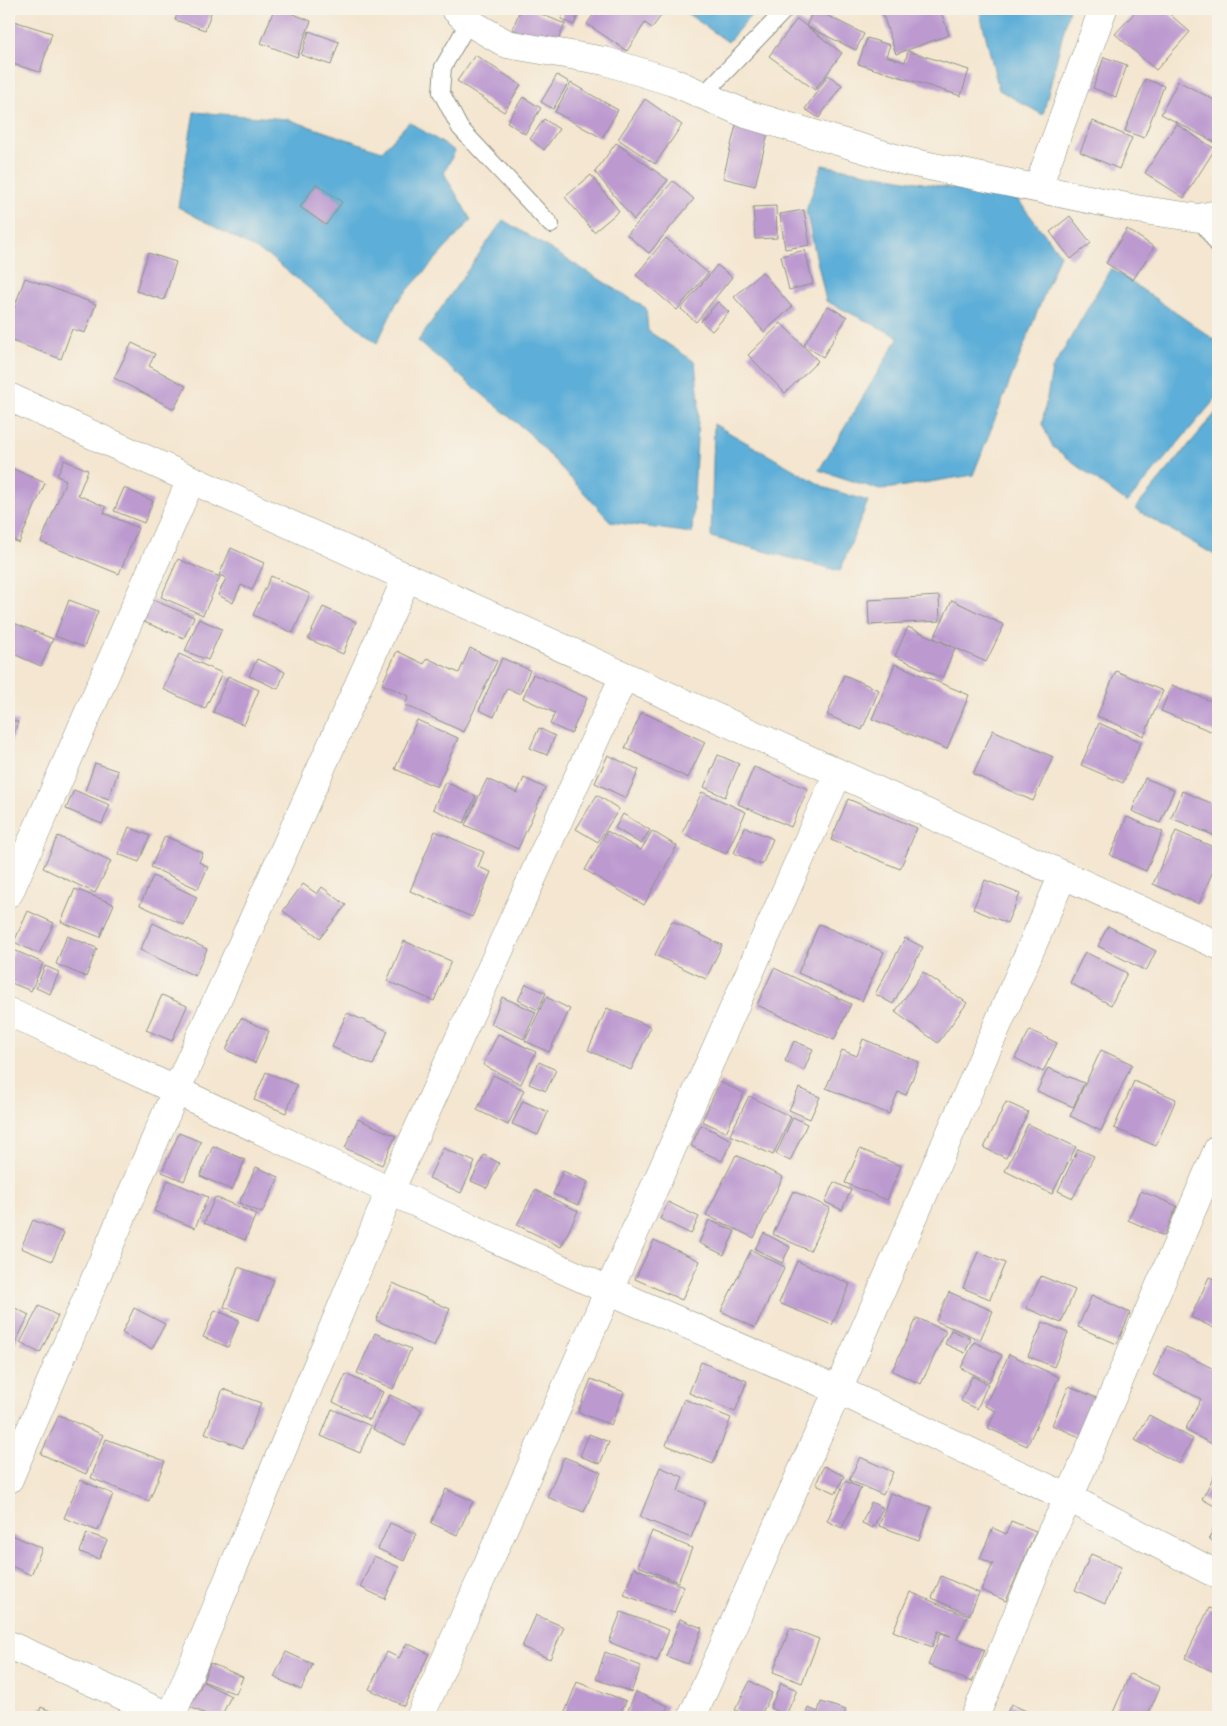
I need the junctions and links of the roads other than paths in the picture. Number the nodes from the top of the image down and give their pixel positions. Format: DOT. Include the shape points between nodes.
graph roads {
  1 [pos="786,9"];
  2 [pos="1103,9"];
  3 [pos="462,15"];
  4 [pos="703,95"];
  5 [pos="1038,187"];
  6 [pos="1208,216"];
  7 [pos="551,225"];
  8 [pos="1218,245"];
  9 [pos="9,397"];
  10 [pos="190,480"];
  11 [pos="407,577"];
  12 [pos="624,676"];
  13 [pos="838,773"];
  14 [pos="1063,875"];
  15 [pos="9,893"];
  16 [pos="1218,945"];
  17 [pos="9,1012"];
  18 [pos="176,1091"];
  19 [pos="1218,1149"];
  20 [pos="390,1191"];
  21 [pos="608,1290"];
  22 [pos="838,1390"];
  23 [pos="9,1479"];
  24 [pos="1069,1498"];
  25 [pos="1218,1575"];
  26 [pos="9,1645"];
  27 [pos="171,1717"];
  28 [pos="420,1717"];
  29 [pos="692,1717"];
  30 [pos="975,1717"];
  1 -- 4 [label="lane"];
  2 -- 5 [label="street"];
  3 -- 4 [label="street" via="507,44 604,61 673,82"];
  3 -- 7 [label="lane" via="444,67 441,92 460,128"];
  4 -- 5 [label="street" via="746,114 905,162"];
  5 -- 6 [label="street" via="1136,209"];
  6 -- 8 [label="lane"];
  9 -- 10 [label="street"];
  10 -- 11 [label="street"];
  10 -- 15 [label="street"];
  11 -- 12 [label="street"];
  11 -- 18 [label="street"];
  12 -- 13 [label="street"];
  12 -- 20 [label="street"];
  13 -- 14 [label="street"];
  13 -- 21 [label="street"];
  14 -- 16 [label="street"];
  14 -- 22 [label="street"];
  17 -- 18 [label="street"];
  18 -- 20 [label="street"];
  18 -- 23 [label="street"];
  19 -- 24 [label="street"];
  20 -- 21 [label="street"];
  20 -- 27 [label="street"];
  21 -- 22 [label="street"];
  21 -- 28 [label="street"];
  22 -- 24 [label="street"];
  22 -- 29 [label="street"];
  24 -- 25 [label="street"];
  24 -- 30 [label="street" via="1051,1533"];
  26 -- 27 [label="street"];
}
